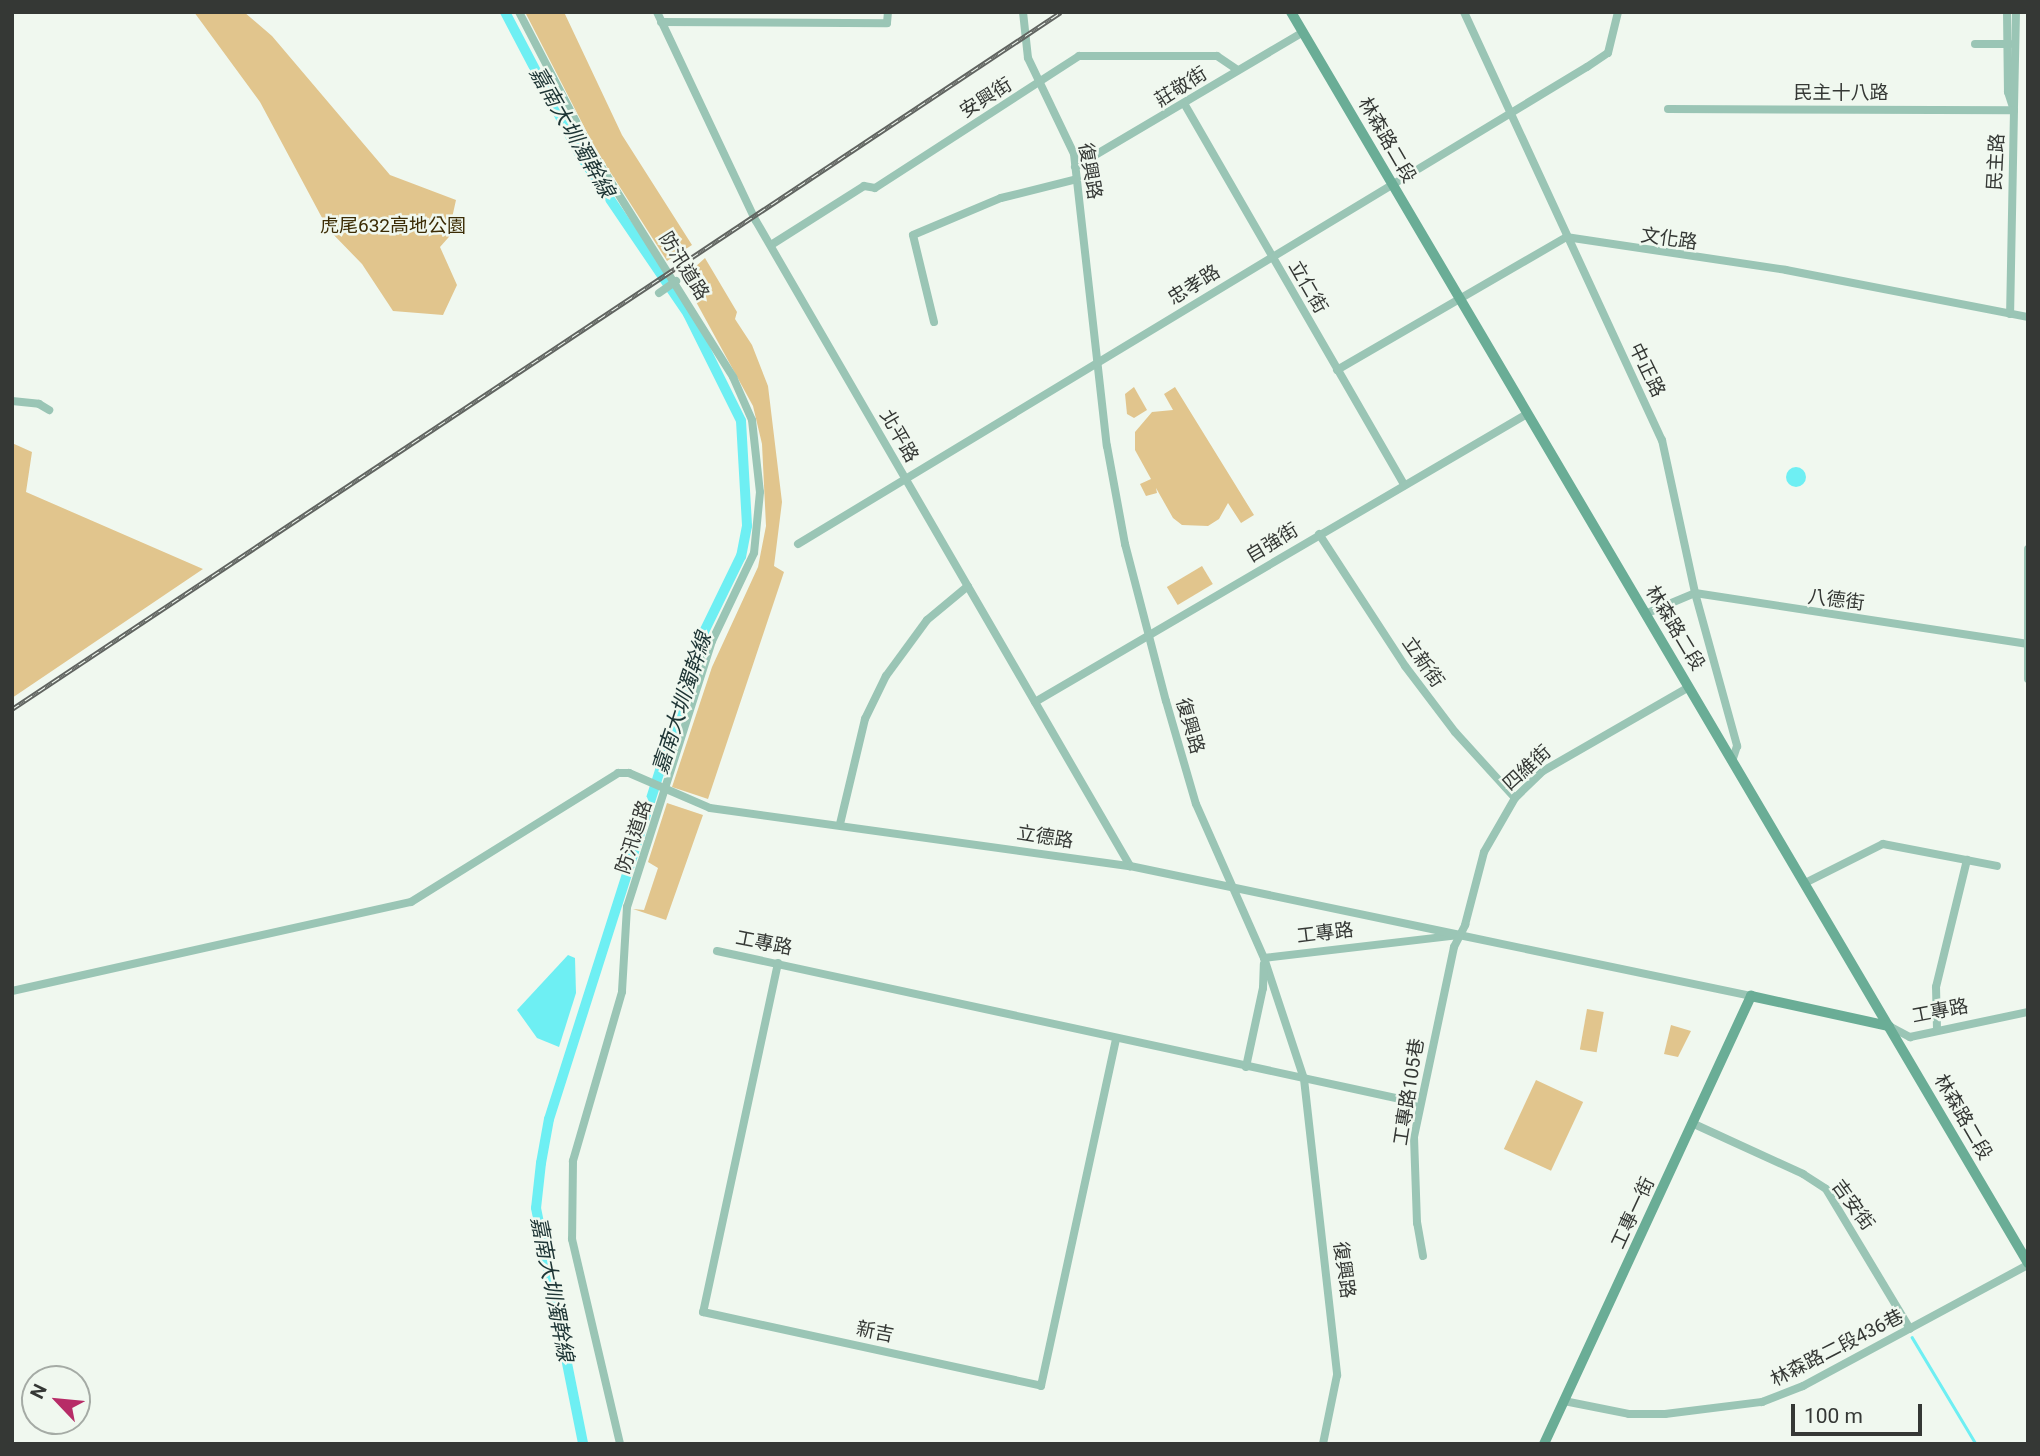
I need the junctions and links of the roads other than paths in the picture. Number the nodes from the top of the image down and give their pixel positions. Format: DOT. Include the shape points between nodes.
graph roads {
  1 [pos="519,12"];
  2 [pos="657,12"];
  3 [pos="888,12"];
  4 [pos="1023,12"];
  5 [pos="1291,12"];
  6 [pos="1464,12"];
  7 [pos="1618,12"];
  8 [pos="2007,12"];
  9 [pos="2016,12"];
  10 [pos="661,22"];
  11 [pos="1303,32"];
  12 [pos="1975,44"];
  13 [pos="2012,44"];
  14 [pos="1238,70"];
  15 [pos="1040,82"];
  16 [pos="1185,105"];
  17 [pos="1668,109"];
  18 [pos="2014,110"];
  19 [pos="1509,115"];
  20 [pos="1075,167"];
  21 [pos="1077,179"];
  22 [pos="1391,183"];
  23 [pos="1566,237"];
  24 [pos="771,245"];
  25 [pos="1271,256"];
  26 [pos="676,281"];
  27 [pos="659,293"];
  28 [pos="1459,298"];
  29 [pos="2010,314"];
  30 [pos="2028,317"];
  31 [pos="934,322"];
  32 [pos="1100,362"];
  33 [pos="1338,370"];
  34 [pos="12,401"];
  35 [pos="49,410"];
  36 [pos="1527,414"];
  37 [pos="906,479"];
  38 [pos="1404,485"];
  39 [pos="1319,534"];
  40 [pos="798,544"];
  41 [pos="2028,549"];
  42 [pos="2027,574"];
  43 [pos="968,586"];
  44 [pos="1695,593"];
  45 [pos="1645,614"];
  46 [pos="1149,634"];
  47 [pos="2027,644"];
  48 [pos="2028,679"];
  49 [pos="1689,687"];
  50 [pos="1035,702"];
  51 [pos="1732,761"];
  52 [pos="663,790"];
  53 [pos="1514,798"];
  54 [pos="840,824"];
  55 [pos="1967,860"];
  56 [pos="1130,866"];
  57 [pos="1997,866"];
  58 [pos="1805,883"];
  59 [pos="1232,887"];
  60 [pos="1459,935"];
  61 [pos="717,951"];
  62 [pos="1264,958"];
  63 [pos="778,963"];
  64 [pos="12,991"];
  65 [pos="1751,996"];
  66 [pos="2028,1012"];
  67 [pos="1889,1026"];
  68 [pos="1937,1030"];
  69 [pos="1116,1038"];
  70 [pos="1246,1067"];
  71 [pos="1304,1079"];
  72 [pos="1419,1103"];
  73 [pos="1694,1124"];
  74 [pos="1423,1256"];
  75 [pos="2028,1264"];
  76 [pos="1910,1329"];
  77 [pos="1564,1401"];
  78 [pos="620,1444"];
  79 [pos="1323,1444"];
  80 [pos="1544,1444"];
  1 -- 26 [label="street, 防汛道路" via="592,152"];
  2 -- 10 [label="street, 北平路"];
  3 -- 10 [label="street" via="887,23"];
  4 -- 15 [label="street, 復興路" via="1023,41"];
  5 -- 11 [label="main road, 林森路二段"];
  6 -- 19 [label="street, 中正路"];
  7 -- 19 [label="street, 忠孝路" via="1608,53"];
  8 -- 13 [label="street, 民主路"];
  9 -- 13 [label="street"];
  10 -- 24 [label="street, 北平路"];
  11 -- 14 [label="street, 莊敬街"];
  11 -- 22 [label="main road, 林森路二段"];
  12 -- 13 [label="street"];
  13 -- 18 [label="street, 民主路" via="2008,92"];
  14 -- 15 [label="street, 安興街" via="1217,56 1079,56"];
  14 -- 16 [label="street, 莊敬街"];
  15 -- 20 [label="street, 復興路" via="1067,134"];
  15 -- 24 [label="street, 安興街" via="875,188 864,186"];
  16 -- 20 [label="street, 莊敬街"];
  16 -- 25 [label="street, 立仁街"];
  17 -- 18 [label="street, 民主十八路"];
  18 -- 29 [label="street, 民主路"];
  19 -- 22 [label="street, 忠孝路"];
  19 -- 23 [label="street, 中正路"];
  20 -- 21 [label="street, 復興路"];
  21 -- 31 [label="street" via="1001,198 913,234"];
  21 -- 32 [label="street, 復興路"];
  22 -- 25 [label="street, 忠孝路"];
  22 -- 28 [label="main road, 林森路二段"];
  23 -- 28 [label="street"];
  23 -- 29 [label="street, 文化路" via="1786,270"];
  23 -- 44 [label="street, 中正路" via="1662,440"];
  24 -- 37 [label="street, 北平路"];
  25 -- 32 [label="street, 忠孝路"];
  25 -- 33 [label="street, 立仁街"];
  26 -- 27 [label="street"];
  26 -- 52 [label="street, 防汛道路" via="733,377 752,420 760,529 746,576 712,641"];
  28 -- 33 [label="street"];
  28 -- 36 [label="main road, 林森路二段"];
  29 -- 30 [label="street, 文化路"];
  32 -- 37 [label="street, 忠孝路"];
  32 -- 46 [label="street, 復興路" via="1107,446"];
  33 -- 38 [label="street, 立仁街"];
  34 -- 35 [label="street"];
  36 -- 38 [label="street, 自強街"];
  36 -- 45 [label="main road, 林森路二段"];
  37 -- 40 [label="street, 忠孝路"];
  37 -- 43 [label="street, 北平路"];
  38 -- 39 [label="street, 自強街"];
  39 -- 46 [label="street, 自強街"];
  39 -- 53 [label="street, 立新街" via="1405,666"];
  41 -- 42 [label="street"];
  42 -- 47 [label="street"];
  43 -- 50 [label="street, 北平路"];
  43 -- 54 [label="street" via="927,620 886,676 865,719"];
  44 -- 45 [label="street"];
  44 -- 47 [label="street, 八德街"];
  44 -- 51 [label="street, 中正路" via="1737,746"];
  45 -- 49 [label="main road, 林森路二段"];
  46 -- 50 [label="street, 自強街"];
  46 -- 59 [label="street, 復興路" via="1196,804"];
  47 -- 48 [label="street"];
  49 -- 51 [label="main road, 林森路二段"];
  49 -- 53 [label="street, 四維街" via="1572,751"];
  50 -- 56 [label="street, 北平路"];
  51 -- 58 [label="main road, 林森路二段"];
  52 -- 54 [label="street, 立德路" via="710,808"];
  52 -- 64 [label="street, 立德路" via="629,773 610,777 411,902"];
  52 -- 78 [label="street, 防汛道路" via="627,907 622,992 578,1138 570,1189 572,1239"];
  53 -- 60 [label="street, 四維街" via="1484,852"];
  54 -- 56 [label="street, 立德路"];
  55 -- 57 [label="street"];
  55 -- 58 [label="street" via="1883,845"];
  55 -- 68 [label="street" via="1936,987"];
  56 -- 59 [label="street, 立德路"];
  58 -- 67 [label="main road, 林森路二段"];
  59 -- 60 [label="street, 立德路"];
  59 -- 62 [label="street, 復興路"];
  60 -- 62 [label="street, 工專路"];
  60 -- 65 [label="street, 工專路"];
  60 -- 72 [label="street, 工專路105巷"];
  61 -- 63 [label="street, 工專路"];
  62 -- 70 [label="street" via="1264,988"];
  62 -- 71 [label="street, 復興路"];
  63 -- 69 [label="street, 工專路"];
  63 -- 69 [label="street, 新吉" via="703,1312 1041,1386"];
  65 -- 67 [label="main road, 工專路"];
  65 -- 73 [label="main road, 工專一街"];
  66 -- 68 [label="street, 工專路"];
  67 -- 68 [label="street, 工專路" via="1910,1037"];
  67 -- 75 [label="main road, 林森路二段"];
  69 -- 70 [label="street, 工專路"];
  70 -- 71 [label="street, 工專路"];
  71 -- 72 [label="street, 工專路"];
  71 -- 79 [label="street, 復興路" via="1337,1375"];
  72 -- 74 [label="street, 工專路105巷" via="1415,1190"];
  73 -- 76 [label="street, 吉安街" via="1794,1169 1826,1189"];
  73 -- 77 [label="main road, 工專一街"];
  75 -- 76 [label="street, 林森路二段436巷"];
  76 -- 77 [label="street, 林森路二段436巷" via="1762,1402 1665,1415 1629,1414"];
  77 -- 80 [label="main road, 工專一街"];
}
